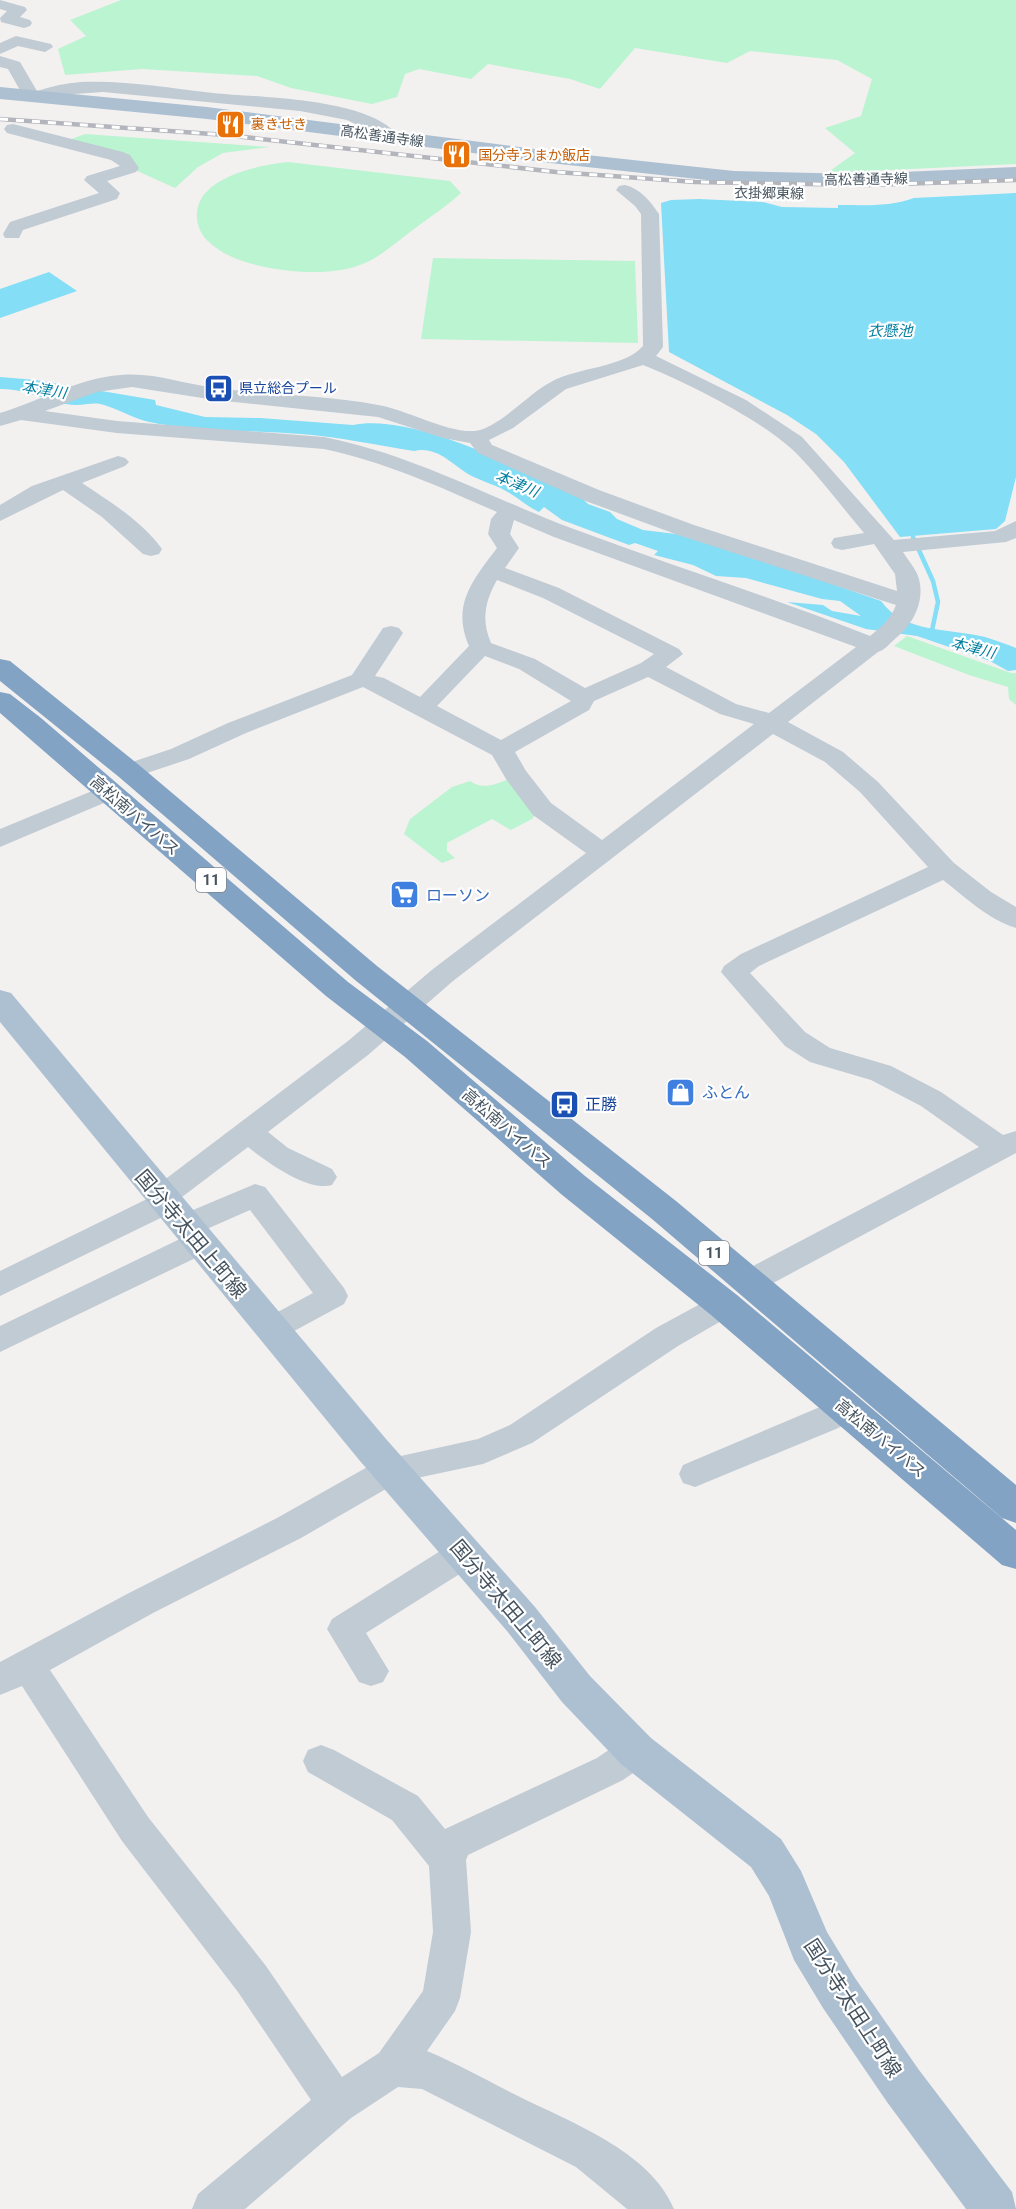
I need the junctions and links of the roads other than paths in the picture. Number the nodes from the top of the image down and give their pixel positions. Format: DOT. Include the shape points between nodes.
graph roads {
  1 [pos="0,4"];
  2 [pos="24,23"];
  3 [pos="45,48"];
  4 [pos="0,49"];
  5 [pos="0,61"];
  6 [pos="0,93"];
  7 [pos="24,115"];
  8 [pos="391,138"];
  9 [pos="609,164"];
  10 [pos="1016,173"];
  11 [pos="1016,188"];
  12 [pos="625,190"];
  13 [pos="12,234"];
  14 [pos="644,358"];
  15 [pos="18,415"];
  16 [pos="476,437"];
  17 [pos="118,462"];
  18 [pos="64,481"];
  19 [pos="512,512"];
  20 [pos="0,514"];
  21 [pos="1016,528"];
  22 [pos="883,542"];
  23 [pos="842,543"];
  24 [pos="151,549"];
  25 [pos="492,571"];
  26 [pos="907,603"];
  27 [pos="391,633"];
  28 [pos="876,644"];
  29 [pos="481,647"];
  30 [pos="0,667"];
  31 [pos="649,668"];
  32 [pos="361,680"];
  33 [pos="584,697"];
  34 [pos="0,700"];
  35 [pos="423,707"];
  36 [pos="771,724"];
  37 [pos="501,750"];
  38 [pos="119,782"];
  39 [pos="0,839"];
  40 [pos="602,852"];
  41 [pos="945,869"];
  42 [pos="1016,919"];
  43 [pos="0,1001"];
  44 [pos="395,1016"];
  45 [pos="247,1131"];
  46 [pos="1009,1145"];
  47 [pos="322,1177"];
  48 [pos="178,1217"];
  49 [pos="0,1284"];
  50 [pos="736,1293"];
  51 [pos="272,1329"];
  52 [pos="0,1340"];
  53 [pos="846,1408"];
  54 [pos="390,1470"];
  55 [pos="695,1474"];
  56 [pos="1016,1507"];
  57 [pos="465,1553"];
  58 [pos="1016,1553"];
  59 [pos="371,1671"];
  60 [pos="13,1672"];
  61 [pos="636,1751"];
  62 [pos="321,1761"];
  63 [pos="447,1860"];
  64 [pos="393,2067"];
  65 [pos="337,2104"];
  66 [pos="213,2209"];
  67 [pos="652,2209"];
  68 [pos="995,2209"];
  1 -- 2 [label="street" via="19,10 8,19"];
  3 -- 4 [label="street" via="16,41"];
  5 -- 7 [label="street" via="14,66 29,92"];
  6 -- 7 [label="main road, 高松善通寺線"];
  7 -- 8 [label="main road, 高松善通寺線" via="64,98"];
  7 -- 8 [label="street" via="55,90 117,88 310,108 351,116"];
  7 -- 13 [label="street" via="124,159 130,168 93,180 111,195 16,226"];
  8 -- 9 [label="main road, 高松善通寺線"];
  9 -- 10 [label="main road, 高松善通寺線" via="695,174 840,181"];
  9 -- 12 [label="main road" via="612,177"];
  11 -- 12 [label="main road, 衣掛郷東線" via="795,194"];
  12 -- 14 [label="street" via="642,202 650,214 653,346"];
  14 -- 16 [label="street" via="575,378"];
  14 -- 22 [label="street" via="787,434 842,491"];
  15 -- 16 [label="street" via="90,387 122,381 380,411"];
  15 -- 19 [label="street" via="356,448 441,479"];
  16 -- 26 [label="street" via="485,449 591,495"];
  17 -- 18 [label="street"];
  18 -- 20 [label="street"];
  18 -- 24 [label="street" via="99,503"];
  19 -- 25 [label="street" via="502,519 499,534 508,548"];
  19 -- 28 [label="street"];
  21 -- 22 [label="street" via="998,537"];
  22 -- 23 [label="street"];
  22 -- 26 [label="street" via="906,574"];
  25 -- 29 [label="street" via="473,604 473,632"];
  25 -- 31 [label="street" via="551,593 671,654"];
  26 -- 28 [label="street" via="904,615"];
  27 -- 32 [label="street"];
  28 -- 36 [label="street"];
  29 -- 33 [label="street" via="527,664"];
  29 -- 35 [label="street"];
  30 -- 38 [label="highway, 高松南バイパス / 11"];
  31 -- 33 [label="street"];
  31 -- 36 [label="street" via="728,708"];
  32 -- 35 [label="street" via="376,683"];
  32 -- 38 [label="street" via="246,724"];
  33 -- 37 [label="street" via="581,705"];
  34 -- 38 [label="highway, 高松南バイパス / 11"];
  35 -- 37 [label="street"];
  36 -- 40 [label="street"];
  36 -- 41 [label="street" via="834,757 868,787"];
  37 -- 40 [label="street" via="542,809"];
  38 -- 39 [label="street"];
  38 -- 44 [label="highway, 高松南バイパス / 11" via="338,989"];
  40 -- 44 [label="street" via="452,967"];
  41 -- 42 [label="street"];
  41 -- 46 [label="street" via="750,960 734,972 795,1039 820,1055 881,1073"];
  43 -- 48 [label="main road, 国分寺太田上町線"];
  44 -- 45 [label="street"];
  44 -- 50 [label="highway, 高松南バイパス / 11" via="664,1210"];
  45 -- 47 [label="street" via="278,1155"];
  45 -- 48 [label="street"];
  46 -- 50 [label="street"];
  48 -- 49 [label="street"];
  48 -- 51 [label="main road, 国分寺太田上町線"];
  48 -- 51 [label="street" via="255,1196 333,1296"];
  48 -- 52 [label="street"];
  50 -- 53 [label="highway, 高松南バイパス / 11"];
  50 -- 54 [label="street" via="521,1434 483,1451"];
  50 -- 56 [label="highway, 高松南バイパス / 11"];
  51 -- 54 [label="main road, 国分寺太田上町線"];
  53 -- 55 [label="street"];
  53 -- 58 [label="highway, 高松南バイパス / 11"];
  54 -- 57 [label="main road, 国分寺太田上町線"];
  54 -- 60 [label="street" via="289,1528"];
  57 -- 59 [label="street" via="344,1629"];
  57 -- 61 [label="main road, 国分寺太田上町線" via="576,1689"];
  60 -- 65 [label="street" via="252,1979"];
  61 -- 63 [label="street" via="610,1769 454,1843"];
  61 -- 68 [label="main road, 国分寺太田上町線" via="766,1852 786,1885 810,1945 839,1993"];
  62 -- 63 [label="street" via="405,1808"];
  63 -- 64 [label="street" via="452,1932 441,1998"];
  64 -- 65 [label="street"];
  64 -- 67 [label="street" via="425,2070 590,2153 639,2191"];
  65 -- 66 [label="street"];
}
